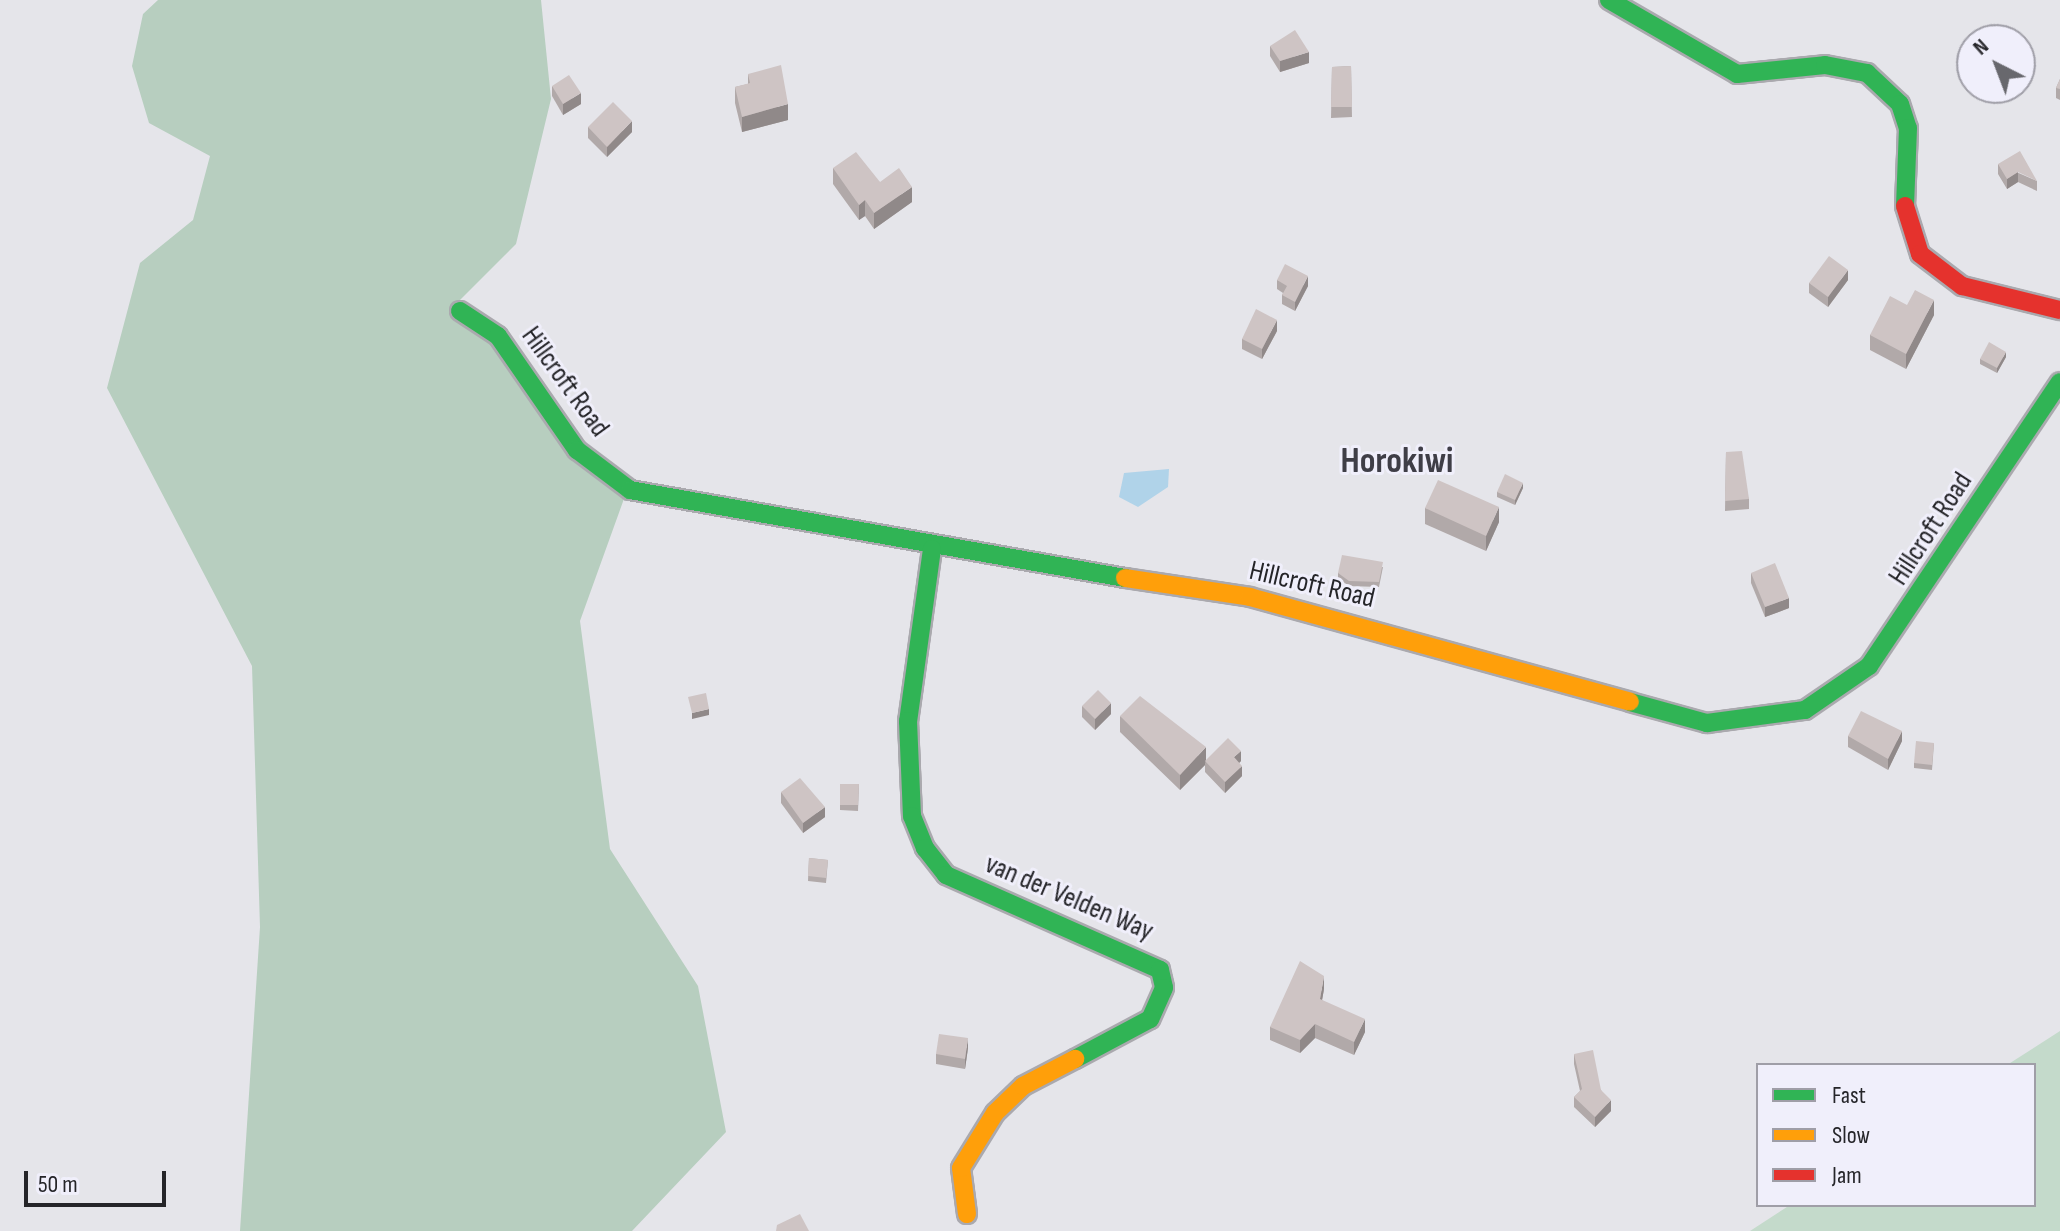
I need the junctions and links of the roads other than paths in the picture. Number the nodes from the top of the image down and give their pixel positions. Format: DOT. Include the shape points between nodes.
graph roads {
  1 [pos="1609,0"];
  2 [pos="2060,310"];
  3 [pos="460,311"];
  4 [pos="2060,382"];
  5 [pos="932,549"];
  6 [pos="967,1214"];
  1 -- 2 [label="street" via="1737,74 1761,77 1825,65 1867,73 1900,104 1908,128 1905,210 1920,254 1962,286"];
  3 -- 5 [label="street, Hillcroft Road" via="498,336 577,450 630,490"];
  4 -- 5 [label="street, Hillcroft Road" via="1869,666 1805,710 1745,723 1673,719 1405,636 1250,597"];
  5 -- 6 [label="street, van der Velden Way" via="908,721 912,816 925,848 946,875 1142,956 1160,970 1164,988 1150,1019 1023,1086 995,1113 961,1168"];
}
